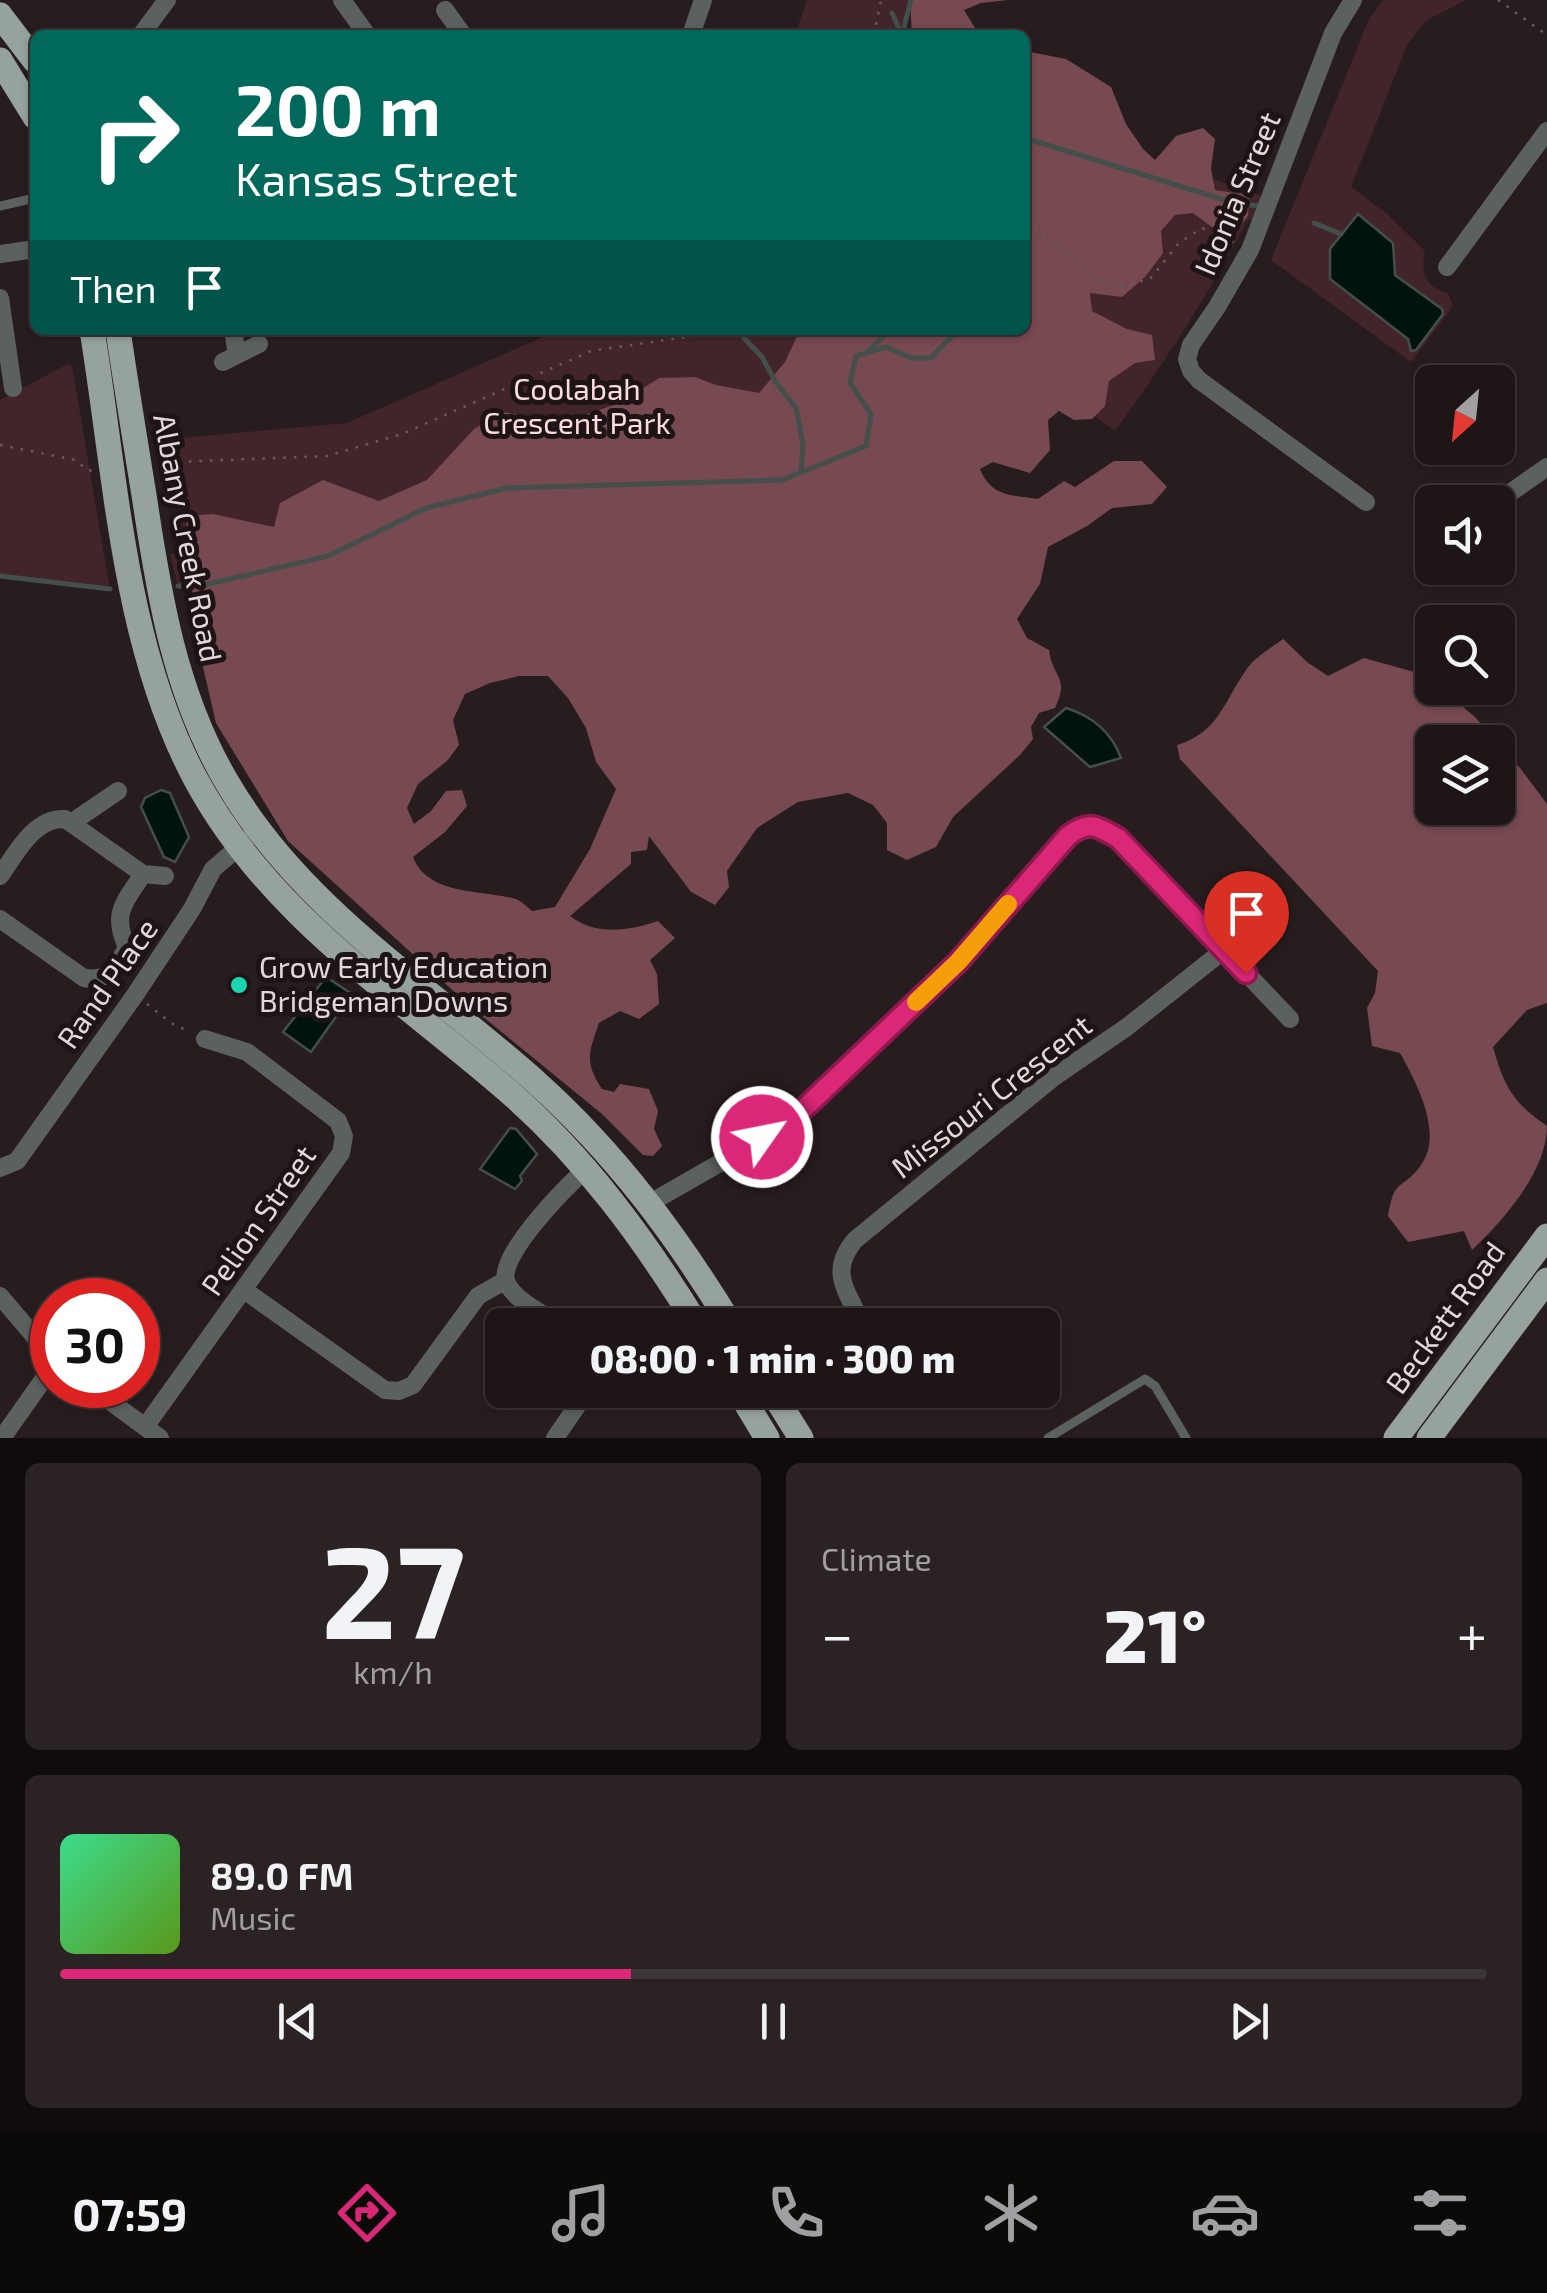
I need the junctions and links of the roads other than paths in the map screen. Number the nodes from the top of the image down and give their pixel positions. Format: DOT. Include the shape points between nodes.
graph roads {
  1 [pos="167,0"];
  2 [pos="342,0"];
  3 [pos="703,0"];
  4 [pos="1353,0"];
  5 [pos="445,10"];
  6 [pos="0,15"];
  7 [pos="145,30"];
  8 [pos="363,30"];
  9 [pos="459,30"];
  10 [pos="693,30"];
  11 [pos="30,51"];
  12 [pos="0,60"];
  13 [pos="30,109"];
  14 [pos="1547,131"];
  15 [pos="30,199"];
  16 [pos="0,206"];
  17 [pos="30,250"];
  18 [pos="0,254"];
  19 [pos="1448,268"];
  20 [pos="0,298"];
  21 [pos="93,335"];
  22 [pos="119,335"];
  23 [pos="232,335"];
  24 [pos="259,344"];
  25 [pos="13,388"];
  26 [pos="1547,467"];
  27 [pos="1515,489"];
  28 [pos="1366,502"];
  29 [pos="118,791"];
  30 [pos="71,823"];
  31 [pos="249,838"];
  32 [pos="144,874"];
  33 [pos="0,876"];
  34 [pos="165,876"];
  35 [pos="0,919"];
  36 [pos="126,948"];
  37 [pos="1224,950"];
  38 [pos="159,960"];
  39 [pos="1290,1019"];
  40 [pos="205,1040"];
  41 [pos="0,1168"];
  42 [pos="586,1170"];
  43 [pos="650,1203"];
  44 [pos="1547,1236"];
  45 [pos="506,1280"];
  46 [pos="1547,1280"];
  47 [pos="244,1290"];
  48 [pos="0,1296"];
  49 [pos="535,1308"];
  50 [pos="687,1308"];
  51 [pos="720,1308"];
  52 [pos="855,1308"];
  53 [pos="30,1331"];
  54 [pos="30,1398"];
  55 [pos="120,1408"];
  56 [pos="575,1408"];
  57 [pos="749,1408"];
  58 [pos="782,1408"];
  59 [pos="153,1432"];
  60 [pos="2,1438"];
  61 [pos="554,1438"];
  62 [pos="767,1438"];
  63 [pos="801,1438"];
  64 [pos="1048,1438"];
  65 [pos="1186,1438"];
  66 [pos="1396,1438"];
  67 [pos="1429,1438"];
  1 -- 7 [label="street"];
  2 -- 8 [label="street"];
  3 -- 10 [label="street"];
  4 -- 28 [label="street, Idonia Street" via="1333,33 1250,250 1187,359 1199,380"];
  5 -- 9 [label="street"];
  6 -- 11 [label="main road"];
  12 -- 13 [label="main road"];
  14 -- 19 [label="street"];
  15 -- 16 [label="lane"];
  17 -- 18 [label="street"];
  20 -- 25 [label="street"];
  21 -- 31 [label="main road, Albany Creek Road" via="132,590 161,700 189,766"];
  22 -- 31 [label="main road, Albany Creek Road" via="171,648"];
  23 -- 24 [label="street" via="230,358"];
  26 -- 27 [label="street"];
  29 -- 30 [label="street"];
  30 -- 32 [label="street"];
  30 -- 33 [label="street" via="56,818 38,828"];
  31 -- 38 [label="street, Rand Place" via="213,869"];
  31 -- 42 [label="main road, Albany Creek Road" via="307,925 508,1091"];
  31 -- 43 [label="main road, Albany Creek Road" via="563,1106"];
  32 -- 34 [label="street"];
  32 -- 36 [label="street" via="119,914"];
  35 -- 36 [label="street" via="84,978 109,974"];
  36 -- 38 [label="street"];
  37 -- 39 [label="street"];
  37 -- 43 [label="street" via="1118,838 1080,826 958,962 792,1120"];
  37 -- 52 [label="street, Missouri Crescent" via="854,1240 844,1252 840,1278"];
  38 -- 41 [label="street, Rand Place" via="16,1161"];
  40 -- 47 [label="street, Pelion Street" via="247,1052 338,1121 344,1136 341,1152"];
  42 -- 45 [label="street" via="513,1253"];
  42 -- 50 [label="main road, Albany Creek Road"];
  43 -- 51 [label="main road, Albany Creek Road"];
  44 -- 66 [label="main road, Beckett Road"];
  45 -- 47 [label="street" via="478,1296 413,1384 400,1391 385,1390"];
  45 -- 49 [label="street"];
  46 -- 67 [label="main road, Beckett Road"];
  47 -- 59 [label="street, Pelion Street"];
  48 -- 53 [label="street"];
  54 -- 60 [label="street"];
  55 -- 59 [label="street"];
  56 -- 61 [label="street"];
  57 -- 62 [label="main road"];
  58 -- 63 [label="main road"];
  64 -- 65 [label="lane" via="1145,1380"];
}
